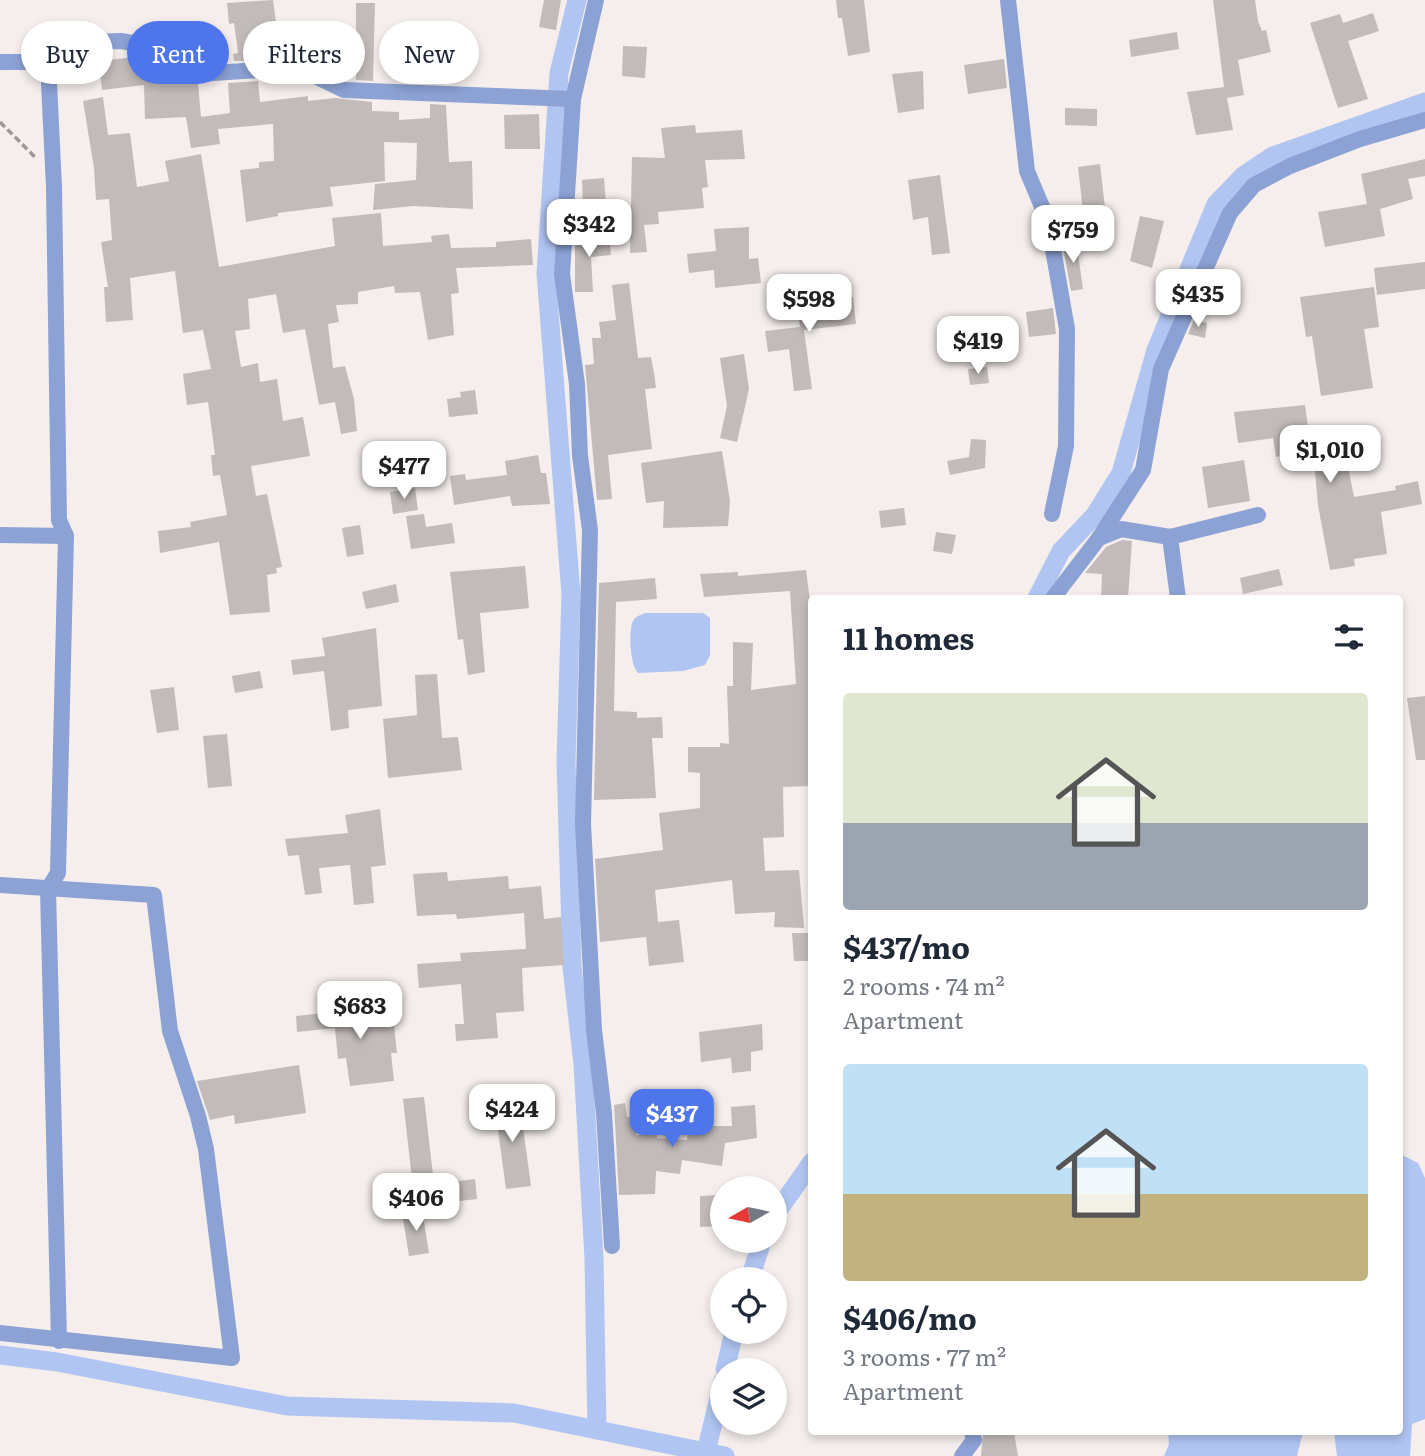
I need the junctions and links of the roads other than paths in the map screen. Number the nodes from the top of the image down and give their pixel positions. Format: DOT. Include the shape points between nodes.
graph roads {
  1 [pos="596,0"];
  2 [pos="1008,0"];
  3 [pos="113,41"];
  4 [pos="0,62"];
  5 [pos="21,62"];
  6 [pos="49,84"];
  7 [pos="573,99"];
  8 [pos="1425,120"];
  9 [pos="1052,514"];
  10 [pos="1258,515"];
  11 [pos="0,535"];
  12 [pos="66,536"];
  13 [pos="1170,537"];
  14 [pos="1099,538"];
  15 [pos="1055,595"];
  16 [pos="1178,595"];
  17 [pos="0,885"];
  18 [pos="48,889"];
  19 [pos="612,1246"];
  20 [pos="0,1332"];
  21 [pos="59,1341"];
  22 [pos="973,1435"];
  23 [pos="962,1456"];
  1 -- 7 [label="street"];
  2 -- 9 [label="street" via="1027,171 1048,221 1067,329 1066,446"];
  3 -- 7 [label="street" via="149,46 197,74 274,69 307,72 344,90"];
  4 -- 5 [label="street"];
  6 -- 12 [label="street" via="59,520"];
  7 -- 19 [label="street" via="562,274 590,530 583,824"];
  8 -- 14 [label="street" via="1290,166 1254,185 1230,213 1161,369 1143,470"];
  10 -- 13 [label="street"];
  11 -- 12 [label="street"];
  12 -- 18 [label="street" via="58,873"];
  13 -- 14 [label="street" via="1121,529"];
  13 -- 16 [label="street"];
  14 -- 15 [label="street"];
  17 -- 18 [label="street"];
  18 -- 21 [label="street"];
  18 -- 21 [label="street" via="154,895 170,1031 206,1149 232,1358"];
  20 -- 21 [label="street"];
  22 -- 23 [label="street"];
}
